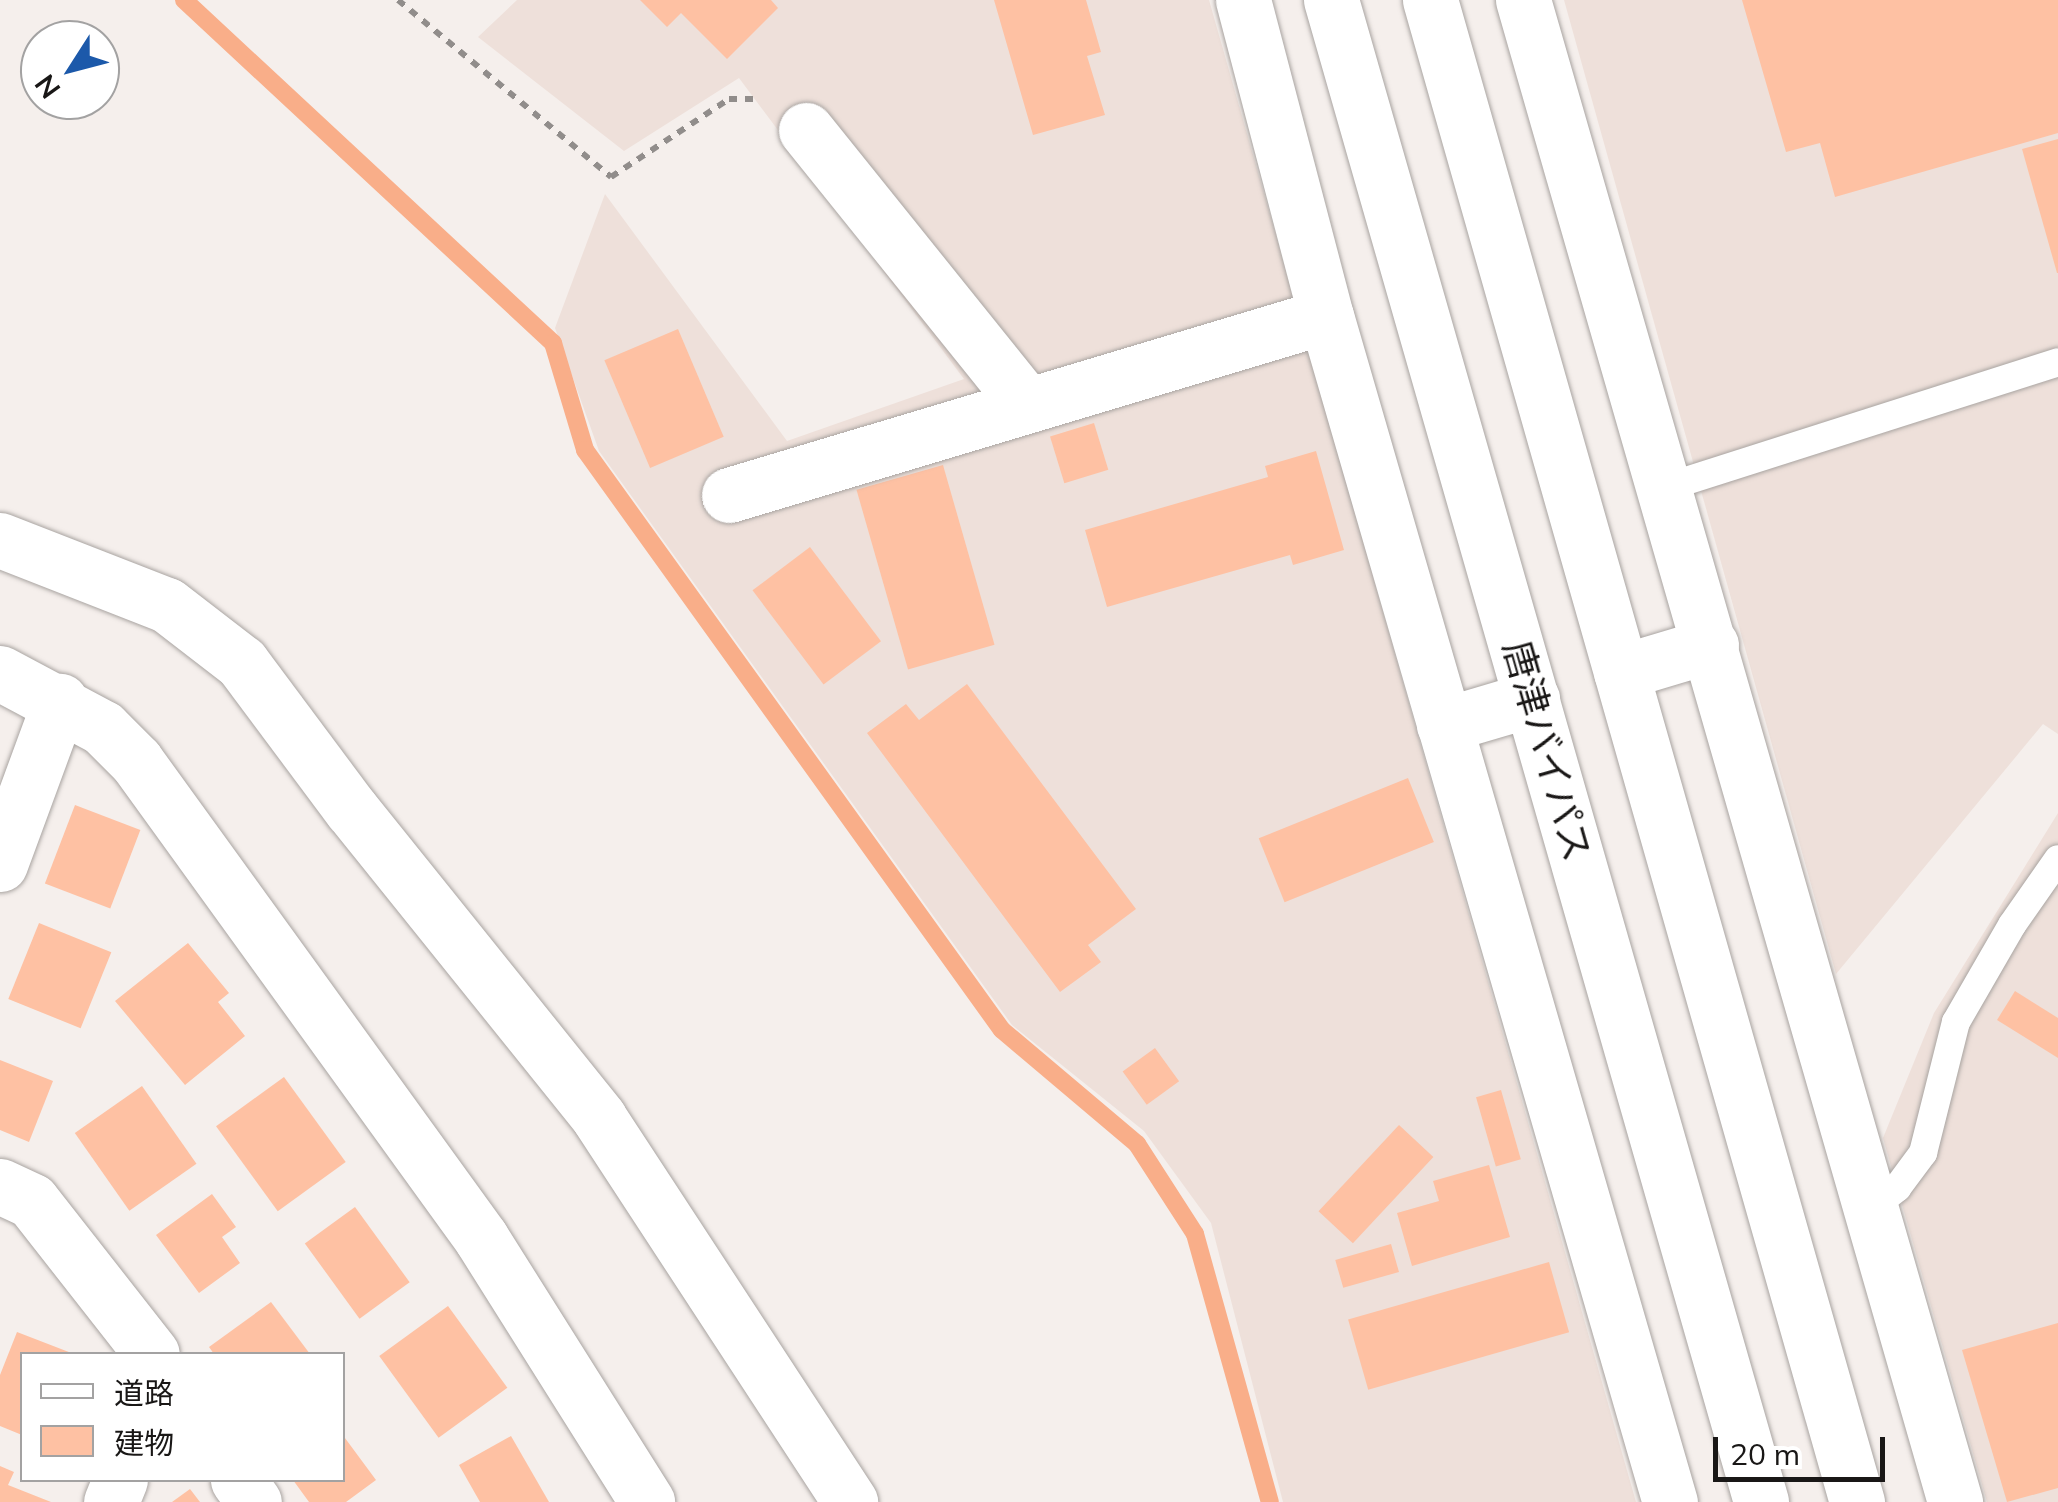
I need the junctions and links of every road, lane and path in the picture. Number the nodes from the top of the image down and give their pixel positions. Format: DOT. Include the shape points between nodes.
graph roads {
  1 [pos="398,0"];
  2 [pos="1243,0"];
  3 [pos="1332,0"];
  4 [pos="1430,0"];
  5 [pos="1524,0"];
  6 [pos="806,130"];
  7 [pos="1326,316"];
  8 [pos="2058,362"];
  9 [pos="1027,405"];
  10 [pos="1667,487"];
  11 [pos="729,495"];
  12 [pos="0,540"];
  13 [pos="1711,645"];
  14 [pos="1620,672"];
  15 [pos="0,673"];
  16 [pos="1532,699"];
  17 [pos="60,701"];
  18 [pos="1444,725"];
  19 [pos="2058,860"];
  20 [pos="0,864"];
  21 [pos="0,1186"];
  22 [pos="1868,1210"];
  23 [pos="150,1352"];
  24 [pos="647,1502"];
  25 [pos="850,1502"];
  26 [pos="1670,1502"];
  27 [pos="1762,1502"];
  28 [pos="1857,1502"];
  29 [pos="1955,1502"];
  1 -- 6 [label="path" via="611,177 729,99 780,99"];
  2 -- 7 [label="main road"];
  3 -- 16 [label="main road, 唐津バイパス"];
  4 -- 14 [label="main road"];
  5 -- 10 [label="main road"];
  6 -- 9 [label="main road"];
  7 -- 9 [label="main road"];
  7 -- 18 [label="main road"];
  8 -- 10 [label="lane"];
  9 -- 11 [label="main road"];
  10 -- 13 [label="main road"];
  12 -- 25 [label="main road" via="167,605 242,664 599,1118"];
  13 -- 14 [label="main road"];
  13 -- 22 [label="main road"];
  14 -- 28 [label="main road"];
  15 -- 17 [label="main road"];
  16 -- 18 [label="main road"];
  16 -- 27 [label="main road, 唐津バイパス"];
  17 -- 20 [label="main road"];
  17 -- 24 [label="main road" via="103,728 136,761 481,1238"];
  18 -- 26 [label="main road"];
  19 -- 22 [label="lane" via="1956,1022 1923,1153 1898,1188"];
  21 -- 23 [label="main road" via="32,1201"];
  22 -- 29 [label="main road"];
}
